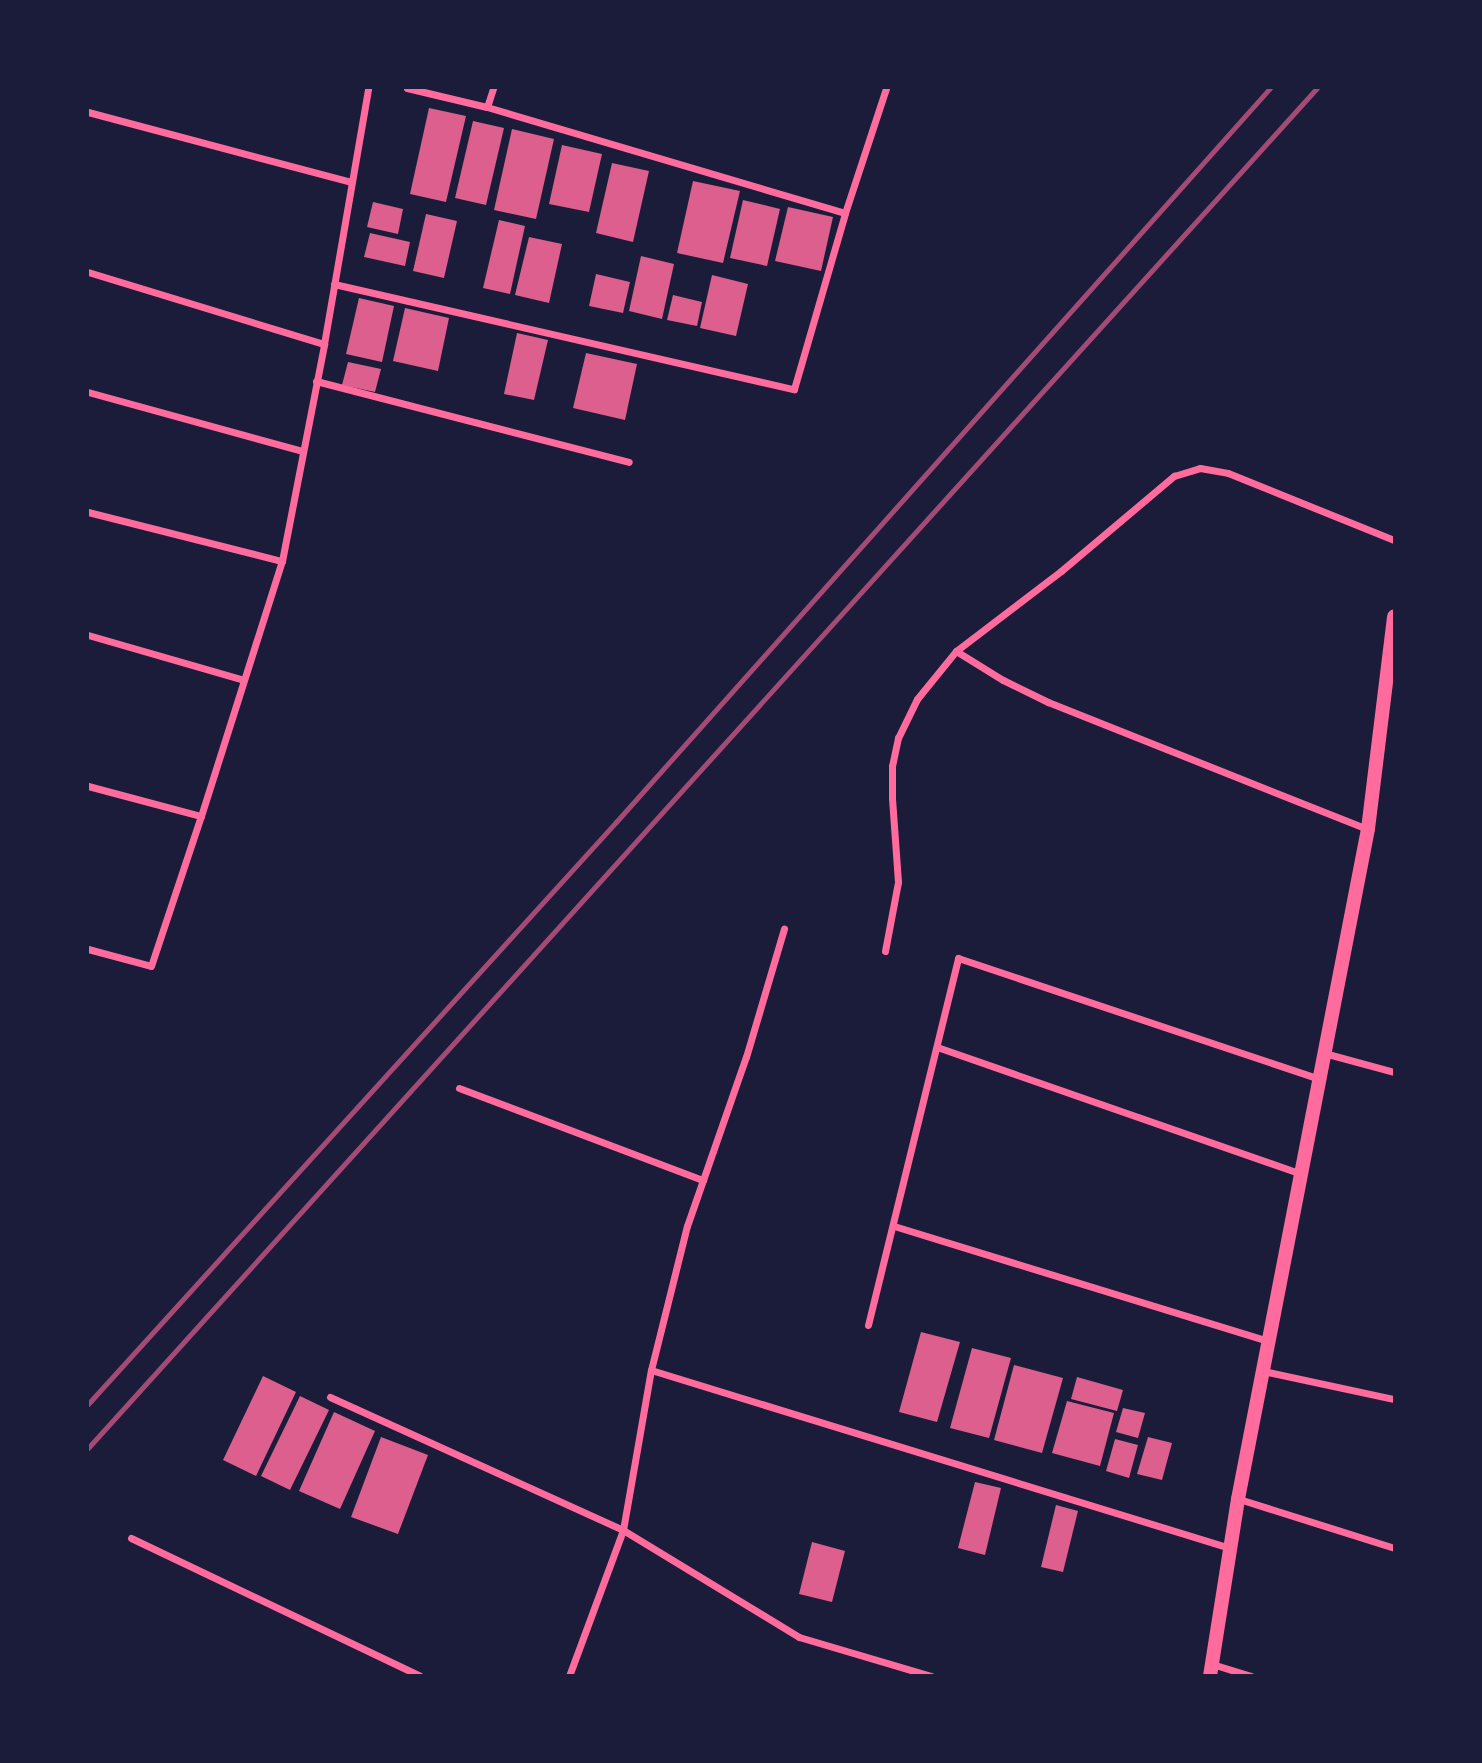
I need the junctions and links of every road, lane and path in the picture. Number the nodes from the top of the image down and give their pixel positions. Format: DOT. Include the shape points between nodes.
graph roads {
  1 [pos="368,88"];
  2 [pos="407,88"];
  3 [pos="493,88"];
  4 [pos="886,88"];
  5 [pos="488,107"];
  6 [pos="88,112"];
  7 [pos="352,182"];
  8 [pos="845,213"];
  9 [pos="88,272"];
  10 [pos="334,284"];
  11 [pos="324,344"];
  12 [pos="316,381"];
  13 [pos="88,392"];
  14 [pos="302,452"];
  15 [pos="629,462"];
  16 [pos="88,512"];
  17 [pos="1395,540"];
  18 [pos="282,561"];
  19 [pos="1395,617"];
  20 [pos="88,635"];
  21 [pos="956,651"];
  22 [pos="244,680"];
  23 [pos="88,786"];
  24 [pos="201,816"];
  25 [pos="1368,829"];
  26 [pos="784,929"];
  27 [pos="88,949"];
  28 [pos="885,951"];
  29 [pos="937,1047"];
  30 [pos="1324,1053"];
  31 [pos="1395,1072"];
  32 [pos="1320,1079"];
  33 [pos="458,1088"];
  34 [pos="1301,1174"];
  35 [pos="703,1180"];
  36 [pos="894,1226"];
  37 [pos="869,1325"];
  38 [pos="1268,1341"];
  39 [pos="651,1370"];
  40 [pos="1263,1371"];
  41 [pos="330,1398"];
  42 [pos="1395,1399"];
  43 [pos="1238,1499"];
  44 [pos="623,1530"];
  45 [pos="131,1538"];
  46 [pos="1230,1548"];
  47 [pos="1395,1548"];
  48 [pos="1211,1670"];
  49 [pos="420,1675"];
  50 [pos="569,1675"];
  51 [pos="931,1675"];
  52 [pos="1251,1675"];
  1 -- 7 [label="street"];
  2 -- 5 [label="street"];
  3 -- 5 [label="street"];
  4 -- 8 [label="street"];
  5 -- 8 [label="street"];
  6 -- 7 [label="street"];
  7 -- 10 [label="street"];
  8 -- 10 [label="street" via="794,389"];
  9 -- 11 [label="street"];
  10 -- 11 [label="street"];
  11 -- 12 [label="street"];
  12 -- 14 [label="street"];
  12 -- 15 [label="street"];
  13 -- 14 [label="street"];
  14 -- 18 [label="street"];
  16 -- 18 [label="street"];
  17 -- 21 [label="street" via="1228,473 1199,468 1174,476"];
  18 -- 22 [label="street"];
  19 -- 25 [label="main road"];
  20 -- 22 [label="street"];
  21 -- 25 [label="street" via="1048,702"];
  21 -- 28 [label="street" via="917,699 898,738 892,798 898,882"];
  22 -- 24 [label="street"];
  23 -- 24 [label="street"];
  24 -- 27 [label="street" via="151,966"];
  25 -- 30 [label="main road"];
  26 -- 35 [label="street"];
  29 -- 32 [label="street" via="958,958"];
  29 -- 34 [label="street"];
  29 -- 36 [label="street"];
  30 -- 31 [label="street"];
  30 -- 32 [label="main road"];
  32 -- 34 [label="main road"];
  33 -- 35 [label="street"];
  34 -- 38 [label="main road"];
  35 -- 39 [label="street"];
  36 -- 37 [label="street"];
  36 -- 38 [label="street"];
  38 -- 40 [label="main road"];
  39 -- 44 [label="street"];
  39 -- 46 [label="street"];
  40 -- 42 [label="street"];
  40 -- 43 [label="main road"];
  41 -- 44 [label="street"];
  43 -- 46 [label="main road"];
  43 -- 47 [label="street"];
  44 -- 50 [label="street"];
  44 -- 51 [label="street" via="799,1637"];
  45 -- 49 [label="street"];
  46 -- 48 [label="main road"];
  48 -- 52 [label="street"];
}
